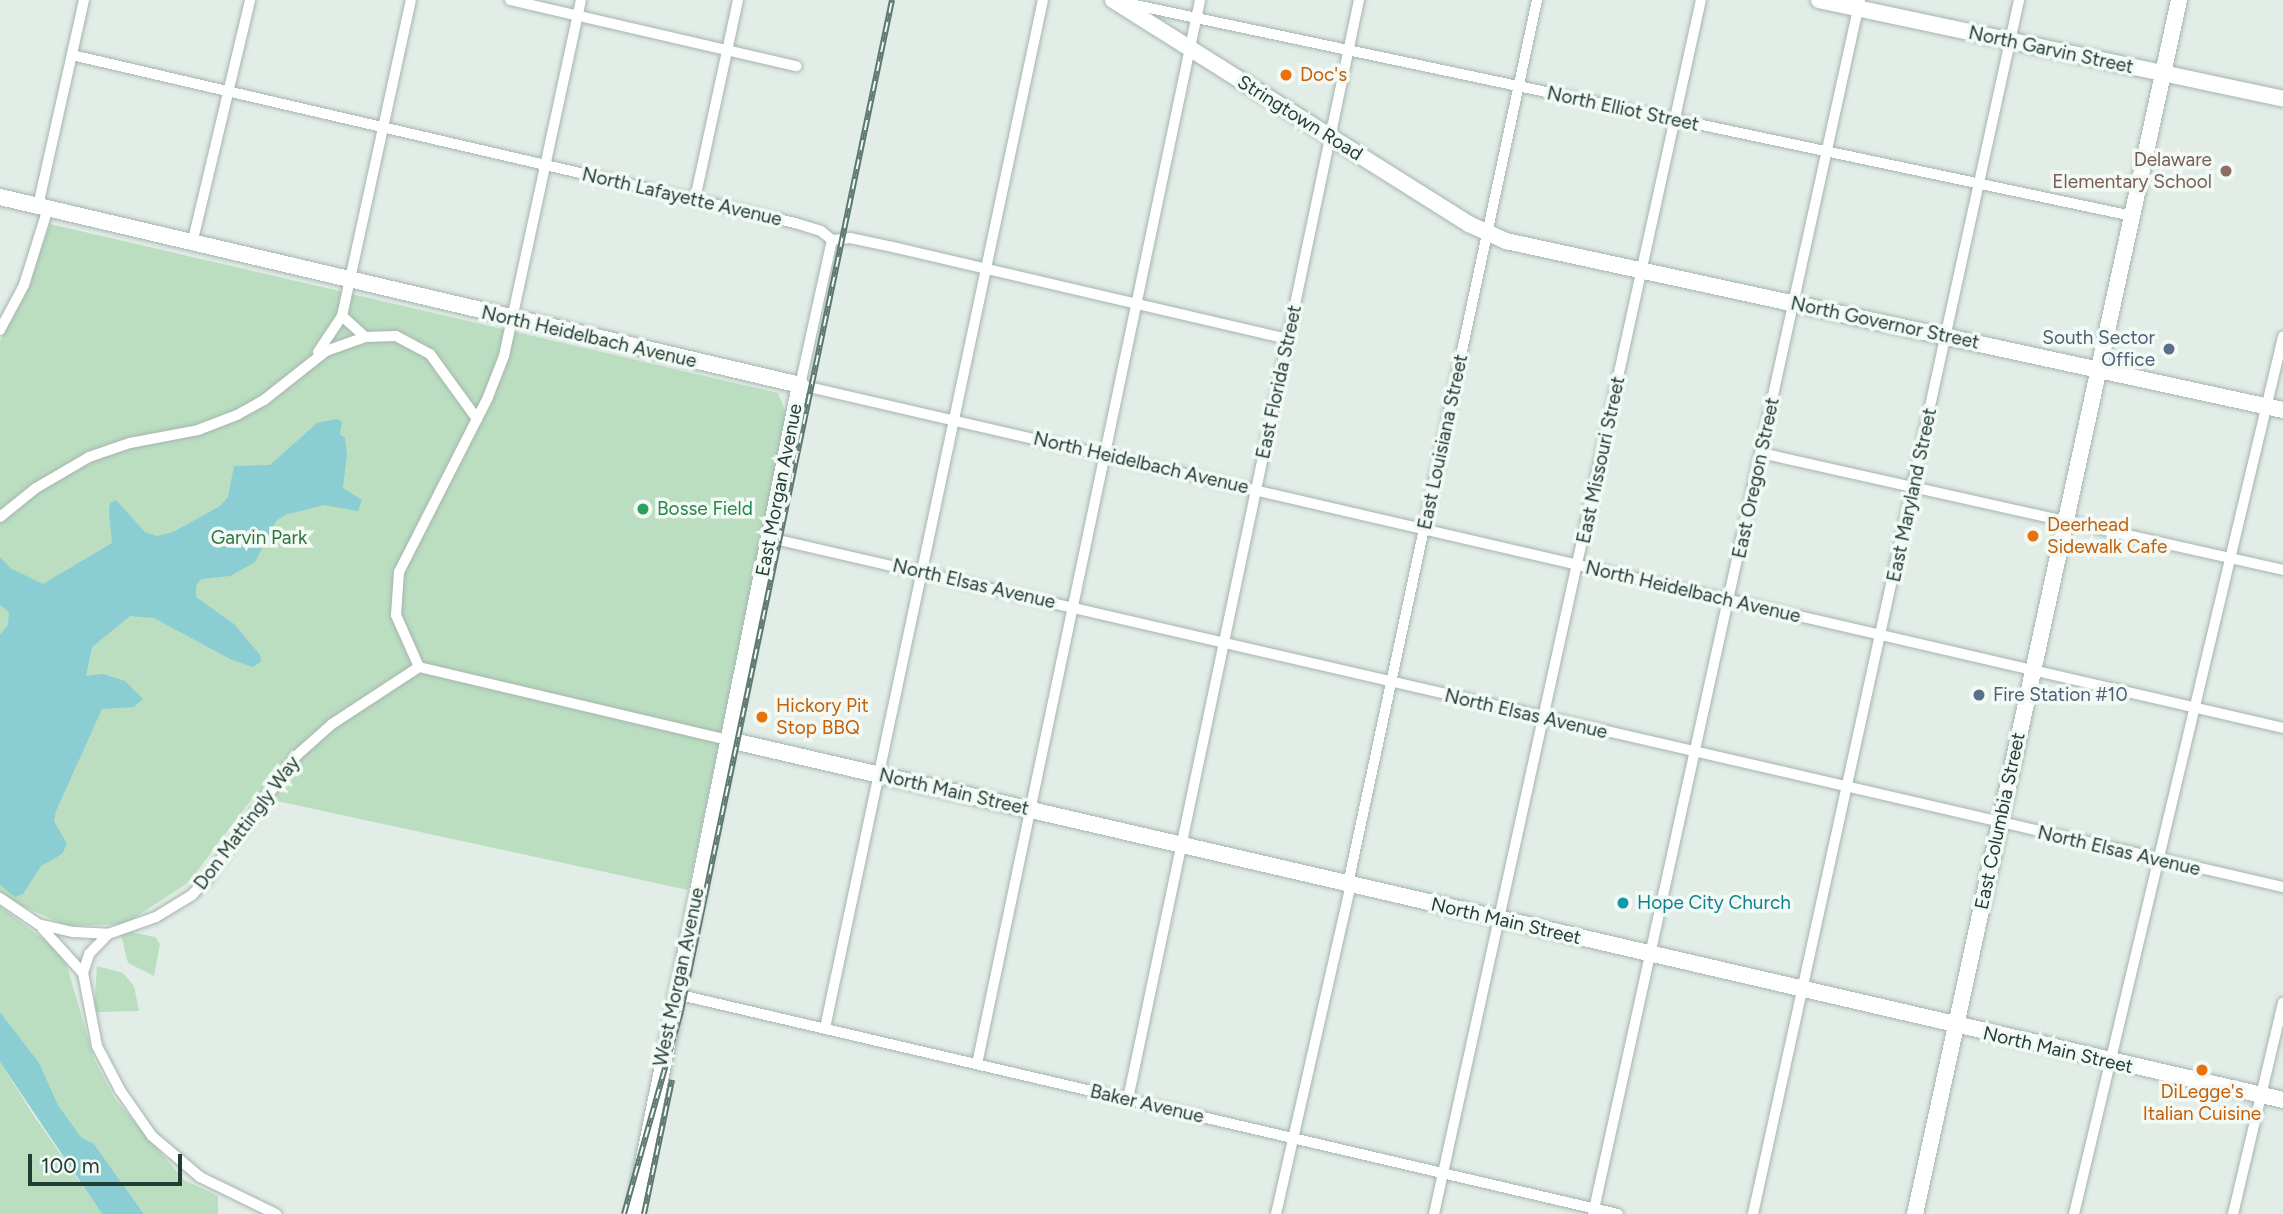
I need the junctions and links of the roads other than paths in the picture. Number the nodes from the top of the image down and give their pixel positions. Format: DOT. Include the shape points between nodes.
graph roads {
  1 [pos="84,0"];
  2 [pos="250,0"];
  3 [pos="411,0"];
  4 [pos="510,0"];
  5 [pos="581,0"];
  6 [pos="738,0"];
  7 [pos="1043,0"];
  8 [pos="1114,0"];
  9 [pos="1200,0"];
  10 [pos="1359,0"];
  11 [pos="1537,0"];
  12 [pos="1701,0"];
  13 [pos="1819,0"];
  14 [pos="2020,0"];
  15 [pos="2179,0"];
  16 [pos="1859,4"];
  17 [pos="577,15"];
  18 [pos="1197,18"];
  19 [pos="2010,41"];
  20 [pos="1190,49"];
  21 [pos="727,50"];
  22 [pos="1349,51"];
  23 [pos="72,55"];
  24 [pos="796,65"];
  25 [pos="2164,74"];
  26 [pos="1519,86"];
  27 [pos="228,92"];
  28 [pos="2283,99"];
  29 [pos="1675,120"];
  30 [pos="383,128"];
  31 [pos="1330,138"];
  32 [pos="1827,153"];
  33 [pos="546,166"];
  34 [pos="1979,185"];
  35 [pos="0,197"];
  36 [pos="695,199"];
  37 [pos="43,207"];
  38 [pos="2132,216"];
  39 [pos="1487,233"];
  40 [pos="832,240"];
  41 [pos="192,244"];
  42 [pos="986,269"];
  43 [pos="1642,270"];
  44 [pos="349,281"];
  45 [pos="1794,303"];
  46 [pos="1137,304"];
  47 [pos="342,317"];
  48 [pos="514,320"];
  49 [pos="0,330"];
  50 [pos="1946,335"];
  51 [pos="365,337"];
  52 [pos="2283,337"];
  53 [pos="1288,339"];
  54 [pos="309,362"];
  55 [pos="2099,368"];
  56 [pos="800,385"];
  57 [pos="2266,407"];
  58 [pos="2283,410"];
  59 [pos="477,419"];
  60 [pos="954,420"];
  61 [pos="1106,453"];
  62 [pos="1762,453"];
  63 [pos="1913,488"];
  64 [pos="1256,490"];
  65 [pos="0,516"];
  66 [pos="2066,521"];
  67 [pos="1424,530"];
  68 [pos="770,538"];
  69 [pos="2231,558"];
  70 [pos="1578,566"];
  71 [pos="2283,569"];
  72 [pos="922,572"];
  73 [pos="1729,600"];
  74 [pos="1073,608"];
  75 [pos="1881,636"];
  76 [pos="1224,643"];
  77 [pos="419,667"];
  78 [pos="2034,671"];
  79 [pos="1391,682"];
  80 [pos="2195,708"];
  81 [pos="1545,718"];
  82 [pos="2283,728"];
  83 [pos="729,740"];
  84 [pos="1696,753"];
  85 [pos="879,775"];
  86 [pos="1848,789"];
  87 [pos="1031,811"];
  88 [pos="1999,824"];
  89 [pos="1182,846"];
  90 [pos="2158,860"];
  91 [pos="1350,885"];
  92 [pos="2283,887"];
  93 [pos="0,898"];
  94 [pos="1501,920"];
  95 [pos="38,924"];
  96 [pos="108,934"];
  97 [pos="1652,956"];
  98 [pos="83,973"];
  99 [pos="1804,990"];
  100 [pos="676,994"];
  101 [pos="2283,1003"];
  102 [pos="1956,1026"];
  103 [pos="825,1028"];
  104 [pos="2110,1061"];
  105 [pos="978,1064"];
  106 [pos="2262,1095"];
  107 [pos="1128,1099"];
  108 [pos="2283,1100"];
  109 [pos="1295,1138"];
  110 [pos="1444,1173"];
  111 [pos="1594,1211"];
  112 [pos="276,1214"];
  113 [pos="633,1214"];
  114 [pos="1276,1214"];
  115 [pos="1434,1214"];
  116 [pos="1618,1214"];
  117 [pos="1754,1214"];
  118 [pos="1915,1214"];
  119 [pos="2074,1214"];
  120 [pos="2233,1214"];
  1 -- 23 [label="street"];
  2 -- 27 [label="street"];
  3 -- 30 [label="street"];
  4 -- 17 [label="street"];
  5 -- 17 [label="street"];
  6 -- 21 [label="street"];
  7 -- 42 [label="street"];
  8 -- 18 [label="street, North Elliot Street"];
  8 -- 20 [label="street, Stringtown Road"];
  9 -- 18 [label="street"];
  10 -- 22 [label="street, East Florida Street"];
  11 -- 26 [label="street, East Louisiana Street"];
  12 -- 29 [label="street, East Missouri Street"];
  13 -- 16 [label="street, North Garvin Street"];
  14 -- 19 [label="street, East Maryland Street"];
  15 -- 25 [label="street, East Columbia Street"];
  16 -- 19 [label="street, North Garvin Street"];
  16 -- 32 [label="street, East Oregon Street"];
  17 -- 21 [label="street"];
  17 -- 33 [label="street"];
  18 -- 20 [label="street"];
  18 -- 22 [label="street, North Elliot Street"];
  19 -- 25 [label="street, North Garvin Street"];
  19 -- 34 [label="street, East Maryland Street"];
  20 -- 31 [label="street, Stringtown Road"];
  20 -- 46 [label="street"];
  21 -- 24 [label="street"];
  21 -- 36 [label="street"];
  22 -- 26 [label="street, North Elliot Street"];
  22 -- 31 [label="street, East Florida Street"];
  23 -- 27 [label="street, North Lafayette Avenue"];
  23 -- 37 [label="street"];
  25 -- 28 [label="street, North Garvin Street"];
  25 -- 38 [label="street, East Columbia Street"];
  26 -- 29 [label="street, North Elliot Street"];
  26 -- 39 [label="street, East Louisiana Street"];
  27 -- 30 [label="street, North Lafayette Avenue"];
  27 -- 41 [label="street"];
  29 -- 32 [label="street, North Elliot Street"];
  29 -- 43 [label="street, East Missouri Street"];
  30 -- 33 [label="street, North Lafayette Avenue"];
  30 -- 44 [label="street"];
  31 -- 39 [label="street, Stringtown Road"];
  31 -- 53 [label="street, East Florida Street"];
  32 -- 34 [label="street, North Elliot Street"];
  32 -- 45 [label="street, East Oregon Street"];
  33 -- 36 [label="street, North Lafayette Avenue"];
  33 -- 48 [label="street"];
  34 -- 38 [label="street, North Elliot Street"];
  34 -- 50 [label="street, East Maryland Street"];
  35 -- 37 [label="street, North Heidelbach Avenue"];
  36 -- 40 [label="street, North Lafayette Avenue" via="821,231"];
  37 -- 41 [label="street, North Heidelbach Avenue"];
  37 -- 49 [label="street" via="24,285"];
  38 -- 55 [label="street, East Columbia Street"];
  39 -- 43 [label="street, North Governor Street" via="1517,244"];
  39 -- 67 [label="street, East Louisiana Street"];
  40 -- 42 [label="street, North Lafayette Avenue" via="850,238"];
  40 -- 56 [label="street, East Morgan Avenue"];
  41 -- 44 [label="street, North Heidelbach Avenue"];
  42 -- 46 [label="street, North Lafayette Avenue"];
  42 -- 60 [label="street"];
  43 -- 45 [label="street, North Governor Street"];
  43 -- 70 [label="street, East Missouri Street"];
  44 -- 47 [label="street"];
  44 -- 48 [label="street, North Heidelbach Avenue"];
  45 -- 50 [label="street, North Governor Street"];
  45 -- 62 [label="street, East Oregon Street"];
  46 -- 53 [label="street, North Lafayette Avenue"];
  46 -- 61 [label="street"];
  47 -- 51 [label="street"];
  47 -- 54 [label="street"];
  48 -- 56 [label="street, North Heidelbach Avenue"];
  48 -- 59 [label="street" via="497,376"];
  50 -- 55 [label="street, North Governor Street"];
  50 -- 63 [label="street, East Maryland Street"];
  51 -- 54 [label="street"];
  51 -- 59 [label="street" via="396,336 430,354"];
  52 -- 57 [label="street"];
  53 -- 64 [label="street, East Florida Street"];
  54 -- 65 [label="street" via="264,400 237,415 198,430 130,443 89,457"];
  55 -- 57 [label="street, North Governor Street"];
  55 -- 66 [label="street, East Columbia Street"];
  56 -- 60 [label="street, North Heidelbach Avenue"];
  56 -- 68 [label="street, East Morgan Avenue"];
  57 -- 58 [label="street, North Governor Street"];
  57 -- 69 [label="street"];
  59 -- 77 [label="street" via="399,572 396,615"];
  60 -- 61 [label="street, North Heidelbach Avenue"];
  60 -- 72 [label="street"];
  61 -- 64 [label="street, North Heidelbach Avenue"];
  61 -- 74 [label="street"];
  62 -- 63 [label="street"];
  62 -- 73 [label="street, East Oregon Street"];
  63 -- 66 [label="street"];
  63 -- 75 [label="street, East Maryland Street"];
  64 -- 67 [label="street, North Heidelbach Avenue"];
  64 -- 76 [label="street, East Florida Street"];
  66 -- 69 [label="street"];
  66 -- 78 [label="street, East Columbia Street"];
  67 -- 70 [label="street, North Heidelbach Avenue"];
  67 -- 79 [label="street, East Louisiana Street"];
  68 -- 72 [label="street, North Elsas Avenue"];
  68 -- 83 [label="street, East Morgan Avenue"];
  69 -- 71 [label="street"];
  69 -- 80 [label="street"];
  70 -- 73 [label="street, North Heidelbach Avenue"];
  70 -- 81 [label="street, East Missouri Street"];
  72 -- 74 [label="street, North Elsas Avenue"];
  72 -- 85 [label="street"];
  73 -- 75 [label="street, North Heidelbach Avenue"];
  73 -- 84 [label="street, East Oregon Street"];
  74 -- 76 [label="street, North Elsas Avenue"];
  74 -- 87 [label="street"];
  75 -- 78 [label="street, North Heidelbach Avenue"];
  75 -- 86 [label="street, East Maryland Street"];
  76 -- 79 [label="street, North Elsas Avenue"];
  76 -- 89 [label="street, East Florida Street"];
  77 -- 83 [label="street"];
  77 -- 96 [label="street, Don Mattingly Way" via="332,724 296,756 192,895 149,921"];
  78 -- 80 [label="street, North Heidelbach Avenue"];
  78 -- 88 [label="street, East Columbia Street"];
  79 -- 81 [label="street, North Elsas Avenue"];
  79 -- 91 [label="street, East Louisiana Street"];
  80 -- 82 [label="street, North Heidelbach Avenue"];
  80 -- 90 [label="street"];
  81 -- 84 [label="street, North Elsas Avenue"];
  81 -- 94 [label="street, East Missouri Street"];
  83 -- 85 [label="street, North Main Street"];
  83 -- 100 [label="street, West Morgan Avenue"];
  84 -- 86 [label="street, North Elsas Avenue"];
  84 -- 97 [label="street, East Oregon Street"];
  85 -- 87 [label="street, North Main Street"];
  85 -- 103 [label="street"];
  86 -- 88 [label="street, North Elsas Avenue"];
  86 -- 99 [label="street, East Maryland Street"];
  87 -- 89 [label="street, North Main Street"];
  87 -- 105 [label="street"];
  88 -- 90 [label="street, North Elsas Avenue"];
  88 -- 102 [label="street, East Columbia Street"];
  89 -- 91 [label="street, North Main Street"];
  89 -- 107 [label="street, East Florida Street"];
  90 -- 92 [label="street, North Elsas Avenue"];
  90 -- 104 [label="street"];
  91 -- 94 [label="street, North Main Street"];
  91 -- 109 [label="street, East Louisiana Street"];
  93 -- 95 [label="street, Don Mattingly Way"];
  94 -- 97 [label="street, North Main Street"];
  94 -- 110 [label="street, East Missouri Street"];
  95 -- 96 [label="street, Don Mattingly Way"];
  95 -- 98 [label="street"];
  96 -- 98 [label="street" via="89,954"];
  97 -- 99 [label="street, North Main Street"];
  97 -- 111 [label="street, East Oregon Street"];
  98 -- 112 [label="street" via="97,1046 124,1097 152,1136 201,1177"];
  99 -- 102 [label="street, North Main Street"];
  99 -- 117 [label="street, East Maryland Street"];
  100 -- 103 [label="street, Baker Avenue"];
  100 -- 113 [label="street, West Morgan Avenue"];
  101 -- 106 [label="street"];
  102 -- 104 [label="street, North Main Street"];
  102 -- 118 [label="street, East Columbia Street"];
  103 -- 105 [label="street, Baker Avenue"];
  104 -- 106 [label="street, North Main Street"];
  104 -- 119 [label="street"];
  105 -- 107 [label="street, Baker Avenue"];
  106 -- 108 [label="street, North Main Street"];
  106 -- 120 [label="street"];
  107 -- 109 [label="street, Baker Avenue"];
  109 -- 110 [label="street, Baker Avenue"];
  109 -- 114 [label="street, East Louisiana Street"];
  110 -- 111 [label="street, Baker Avenue"];
  110 -- 115 [label="street, East Missouri Street"];
  111 -- 116 [label="street, Baker Avenue"];
}
